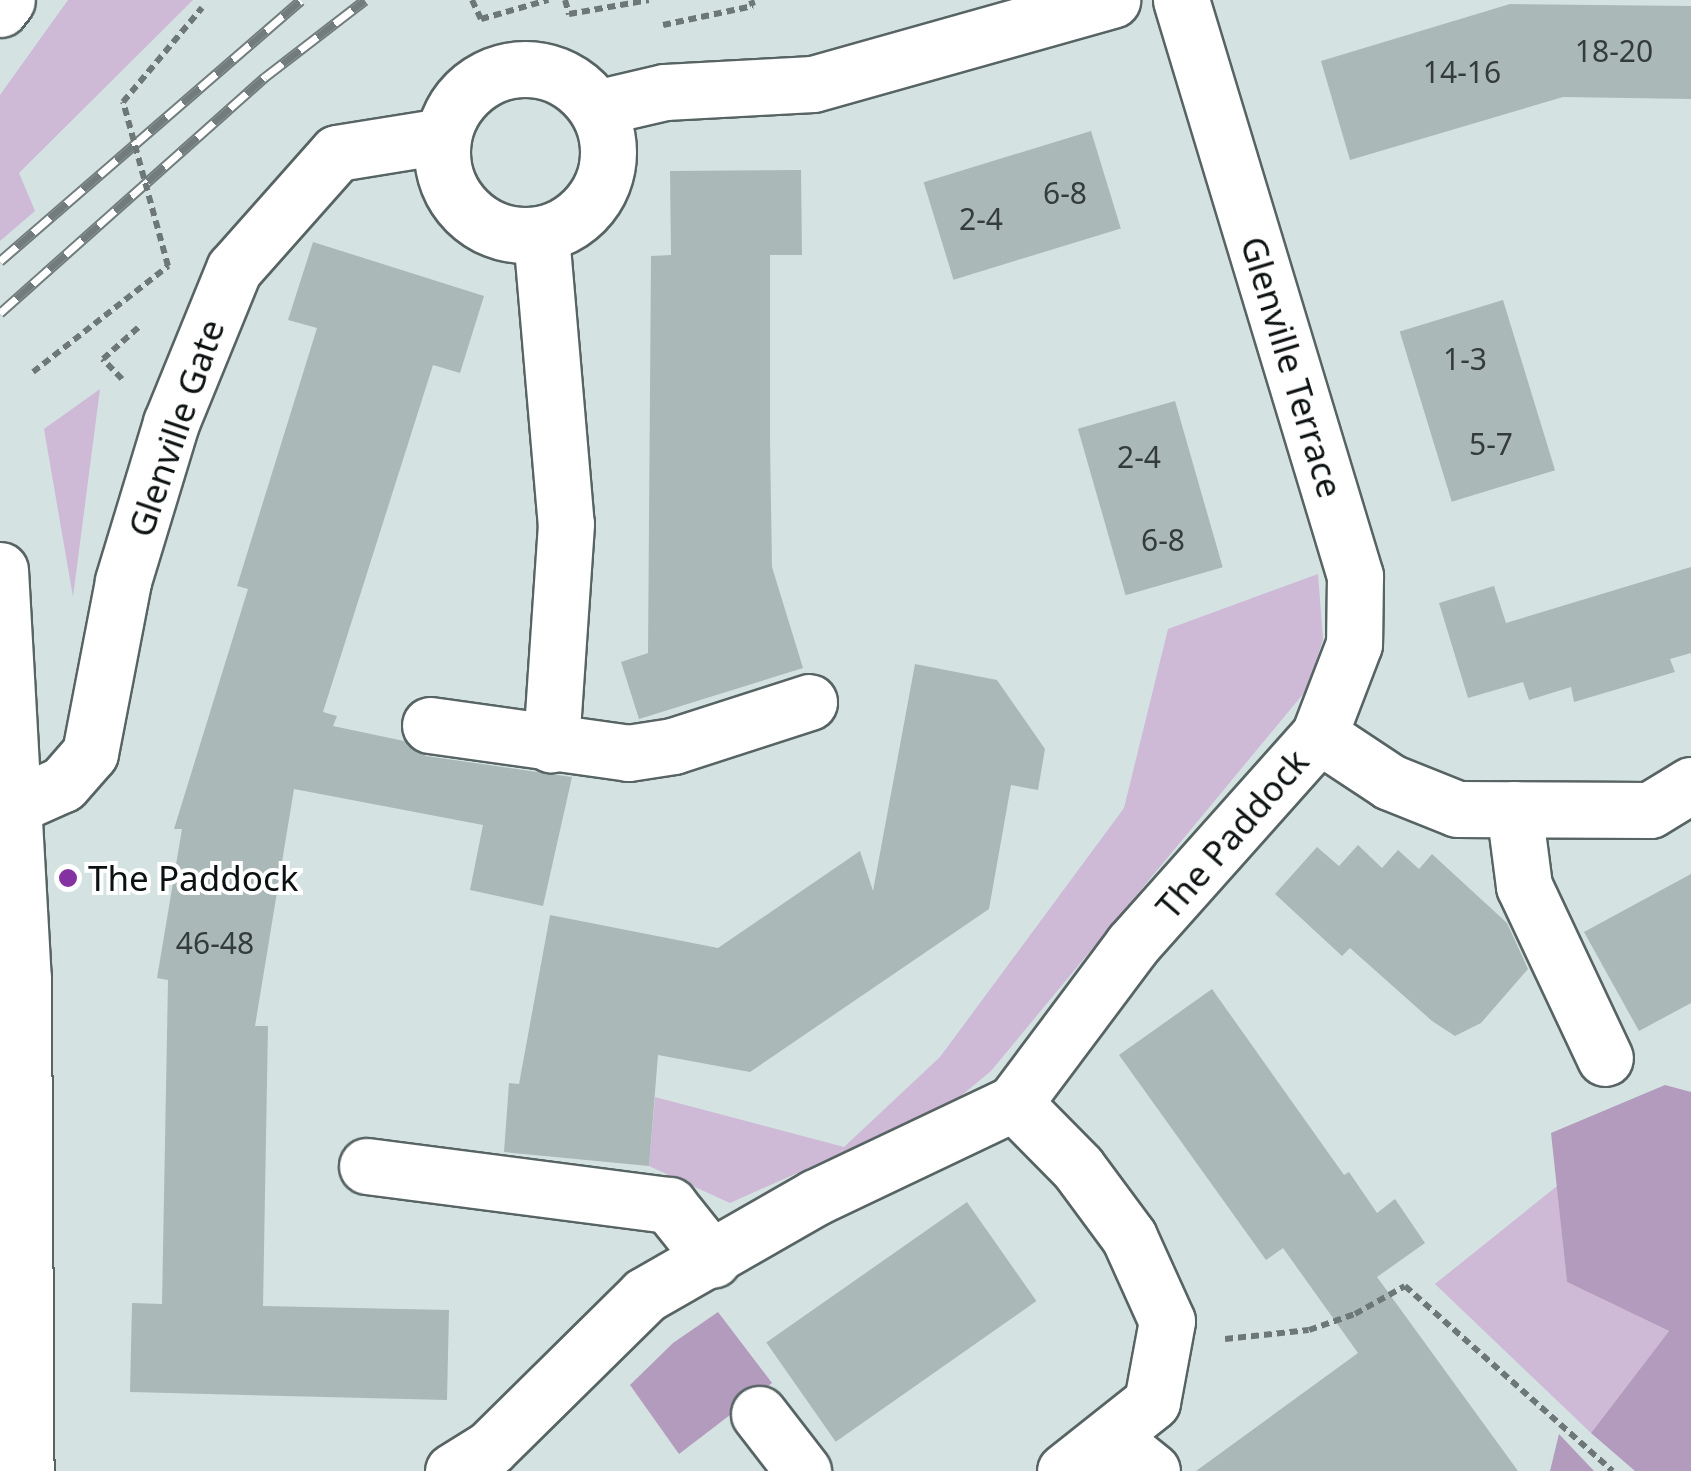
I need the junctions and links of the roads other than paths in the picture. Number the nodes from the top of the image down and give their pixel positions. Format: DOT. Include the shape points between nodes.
graph roads {
  1 [pos="6,0"];
  2 [pos="1112,0"];
  3 [pos="1180,0"];
  4 [pos="0,9"];
  5 [pos="596,108"];
  6 [pos="442,136"];
  7 [pos="541,235"];
  8 [pos="0,570"];
  9 [pos="810,702"];
  10 [pos="430,725"];
  11 [pos="1319,734"];
  12 [pos="551,744"];
  13 [pos="1691,785"];
  14 [pos="16,806"];
  15 [pos="1514,809"];
  16 [pos="1605,1058"];
  17 [pos="1014,1103"];
  18 [pos="367,1166"];
  19 [pos="713,1260"];
  20 [pos="759,1414"];
  21 [pos="1110,1437"];
  22 [pos="26,1471"];
  23 [pos="453,1471"];
  24 [pos="803,1471"];
  25 [pos="1065,1471"];
  26 [pos="1152,1471"];
  1 -- 4 [label="street"];
  2 -- 5 [label="street" via="813,84 665,92"];
  3 -- 11 [label="street, Glenville Terrace" via="1355,576 1354,644"];
  5 -- 6 [label="street" via="574,84 543,70 510,70 479,82 455,105"];
  5 -- 7 [label="street" via="606,133 602,186 588,208"];
  6 -- 7 [label="street" via="450,189 465,211 487,228"];
  6 -- 14 [label="street, Glenville Gate" via="337,153 234,270 171,423 124,582 90,753 63,784"];
  7 -- 12 [label="street" via="566,524"];
  8 -- 14 [label="street"];
  9 -- 12 [label="street" via="673,746 628,753"];
  10 -- 12 [label="street"];
  11 -- 15 [label="street, The Paddock" via="1390,782 1457,809"];
  11 -- 17 [label="street, The Paddock" via="1132,945"];
  13 -- 15 [label="street, The Paddock" via="1650,810"];
  14 -- 22 [label="street"];
  15 -- 16 [label="street" via="1524,886"];
  17 -- 19 [label="street, The Paddock" via="816,1197"];
  17 -- 21 [label="street" via="1078,1168 1130,1236 1167,1322 1152,1402"];
  18 -- 19 [label="street" via="669,1205"];
  19 -- 23 [label="street, The Paddock" via="646,1295 490,1448"];
  20 -- 24 [label="street"];
  21 -- 25 [label="street"];
  21 -- 26 [label="street"];
}
